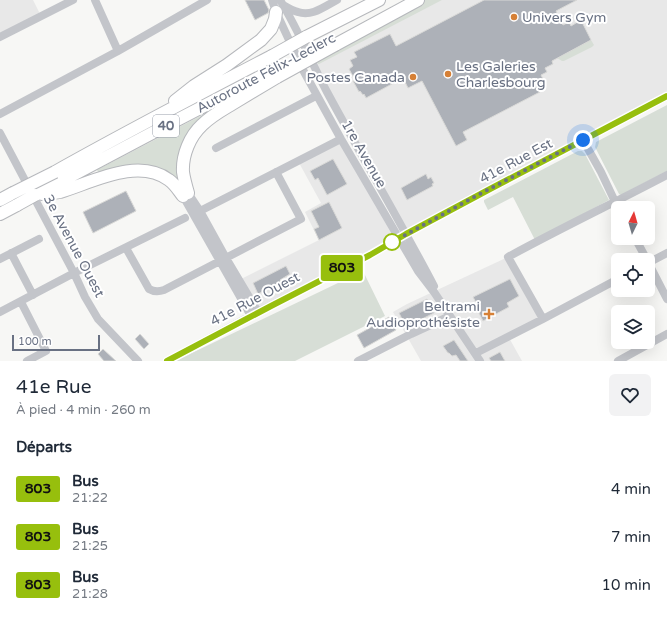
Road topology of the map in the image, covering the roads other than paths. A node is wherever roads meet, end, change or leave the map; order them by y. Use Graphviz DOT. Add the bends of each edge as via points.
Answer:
graph roads {
  1 [pos="73,0"];
  2 [pos="95,0"];
  3 [pos="208,0"];
  4 [pos="337,0"];
  5 [pos="379,0"];
  6 [pos="406,0"];
  7 [pos="418,0"];
  8 [pos="278,4"];
  9 [pos="0,37"];
  10 [pos="332,42"];
  11 [pos="118,52"];
  12 [pos="276,73"];
  13 [pos="316,96"];
  14 [pos="667,96"];
  15 [pos="0,114"];
  16 [pos="154,119"];
  17 [pos="0,133"];
  18 [pos="341,139"];
  19 [pos="583,140"];
  20 [pos="216,148"];
  21 [pos="276,172"];
  22 [pos="667,175"];
  23 [pos="57,182"];
  24 [pos="186,194"];
  25 [pos="15,199"];
  26 [pos="0,200"];
  27 [pos="615,201"];
  28 [pos="624,201"];
  29 [pos="611,208"];
  30 [pos="200,211"];
  31 [pos="0,214"];
  32 [pos="185,218"];
  33 [pos="406,234"];
  34 [pos="39,239"];
  35 [pos="398,239"];
  36 [pos="126,248"];
  37 [pos="667,253"];
  38 [pos="11,254"];
  39 [pos="0,259"];
  40 [pos="655,259"];
  41 [pos="223,260"];
  42 [pos="74,273"];
  43 [pos="655,276"];
  44 [pos="611,282"];
  45 [pos="33,295"];
  46 [pos="667,299"];
  47 [pos="21,302"];
  48 [pos="0,312"];
  49 [pos="254,314"];
  50 [pos="449,315"];
  51 [pos="543,319"];
  52 [pos="667,334"];
  53 [pos="476,353"];
  54 [pos="26,361"];
  55 [pos="138,361"];
  56 [pos="167,361"];
  57 [pos="358,361"];
  58 [pos="480,361"];
  59 [pos="618,361"];
  1 -- 9 [label="street"];
  2 -- 11 [label="street"];
  3 -- 11 [label="street"];
  4 -- 8 [label="street" via="304,14"];
  5 -- 16 [label="highway, Autoroute Félix-Leclerc / 40, bridge"];
  6 -- 10 [label="highway, Autoroute Félix-Leclerc / 40"];
  7 -- 10 [label="highway"];
  8 -- 13 [label="street, 1re Avenue" via="303,70"];
  8 -- 16 [label="highway" via="271,29 261,40 194,86"];
  8 -- 33 [label="street, 1re Avenue"];
  10 -- 12 [label="highway, Autoroute Félix-Leclerc / 40"];
  11 -- 15 [label="street"];
  12 -- 23 [label="highway, Autoroute Félix-Leclerc / 40"];
  12 -- 24 [label="highway" via="202,124 194,133 184,159"];
  13 -- 18 [label="street, 1re Avenue"];
  13 -- 20 [label="street"];
  14 -- 19 [label="street, 41e Rue Est"];
  16 -- 23 [label="highway, Autoroute Félix-Leclerc / 40" via="114,138"];
  17 -- 42 [label="street, 3e Avenue Ouest"];
  18 -- 21 [label="street"];
  18 -- 35 [label="street, 1re Avenue"];
  19 -- 27 [label="street"];
  19 -- 33 [label="street, 41e Rue Est"];
  21 -- 30 [label="street"];
  21 -- 41 [label="street" via="301,219"];
  22 -- 28 [label="street"];
  23 -- 24 [label="highway" via="143,171 162,175"];
  23 -- 25 [label="highway, Autoroute Félix-Leclerc / 40, bridge"];
  23 -- 25 [label="highway, Autoroute Félix-Leclerc / 40, bridge" via="35,195"];
  24 -- 30 [label="street"];
  24 -- 41 [label="street"];
  25 -- 26 [label="highway, Autoroute Félix-Leclerc / 40"];
  25 -- 31 [label="highway, Autoroute Félix-Leclerc / 40"];
  29 -- 51 [label="street" via="508,257"];
  30 -- 41 [label="street"];
  32 -- 36 [label="street"];
  33 -- 35 [label="street, 41e Rue Est"];
  33 -- 50 [label="street, 1re Avenue"];
  34 -- 38 [label="street"];
  35 -- 49 [label="street, 41e Rue Ouest"];
  35 -- 50 [label="street, 1re Avenue"];
  36 -- 41 [label="street" via="146,285 153,292 164,290"];
  36 -- 42 [label="street"];
  37 -- 40 [label="street"];
  38 -- 39 [label="street"];
  38 -- 45 [label="street"];
  41 -- 49 [label="street"];
  42 -- 45 [label="street"];
  42 -- 55 [label="street, 3e Avenue Ouest" via="98,319"];
  43 -- 46 [label="street"];
  44 -- 51 [label="street"];
  45 -- 47 [label="street"];
  47 -- 48 [label="street"];
  47 -- 54 [label="street" via="46,351"];
  49 -- 56 [label="street, 41e Rue Ouest"];
  50 -- 53 [label="street, 1re Avenue"];
  50 -- 57 [label="street"];
  51 -- 53 [label="street"];
  52 -- 59 [label="street"];
  53 -- 58 [label="street, 1re Avenue"];
}
